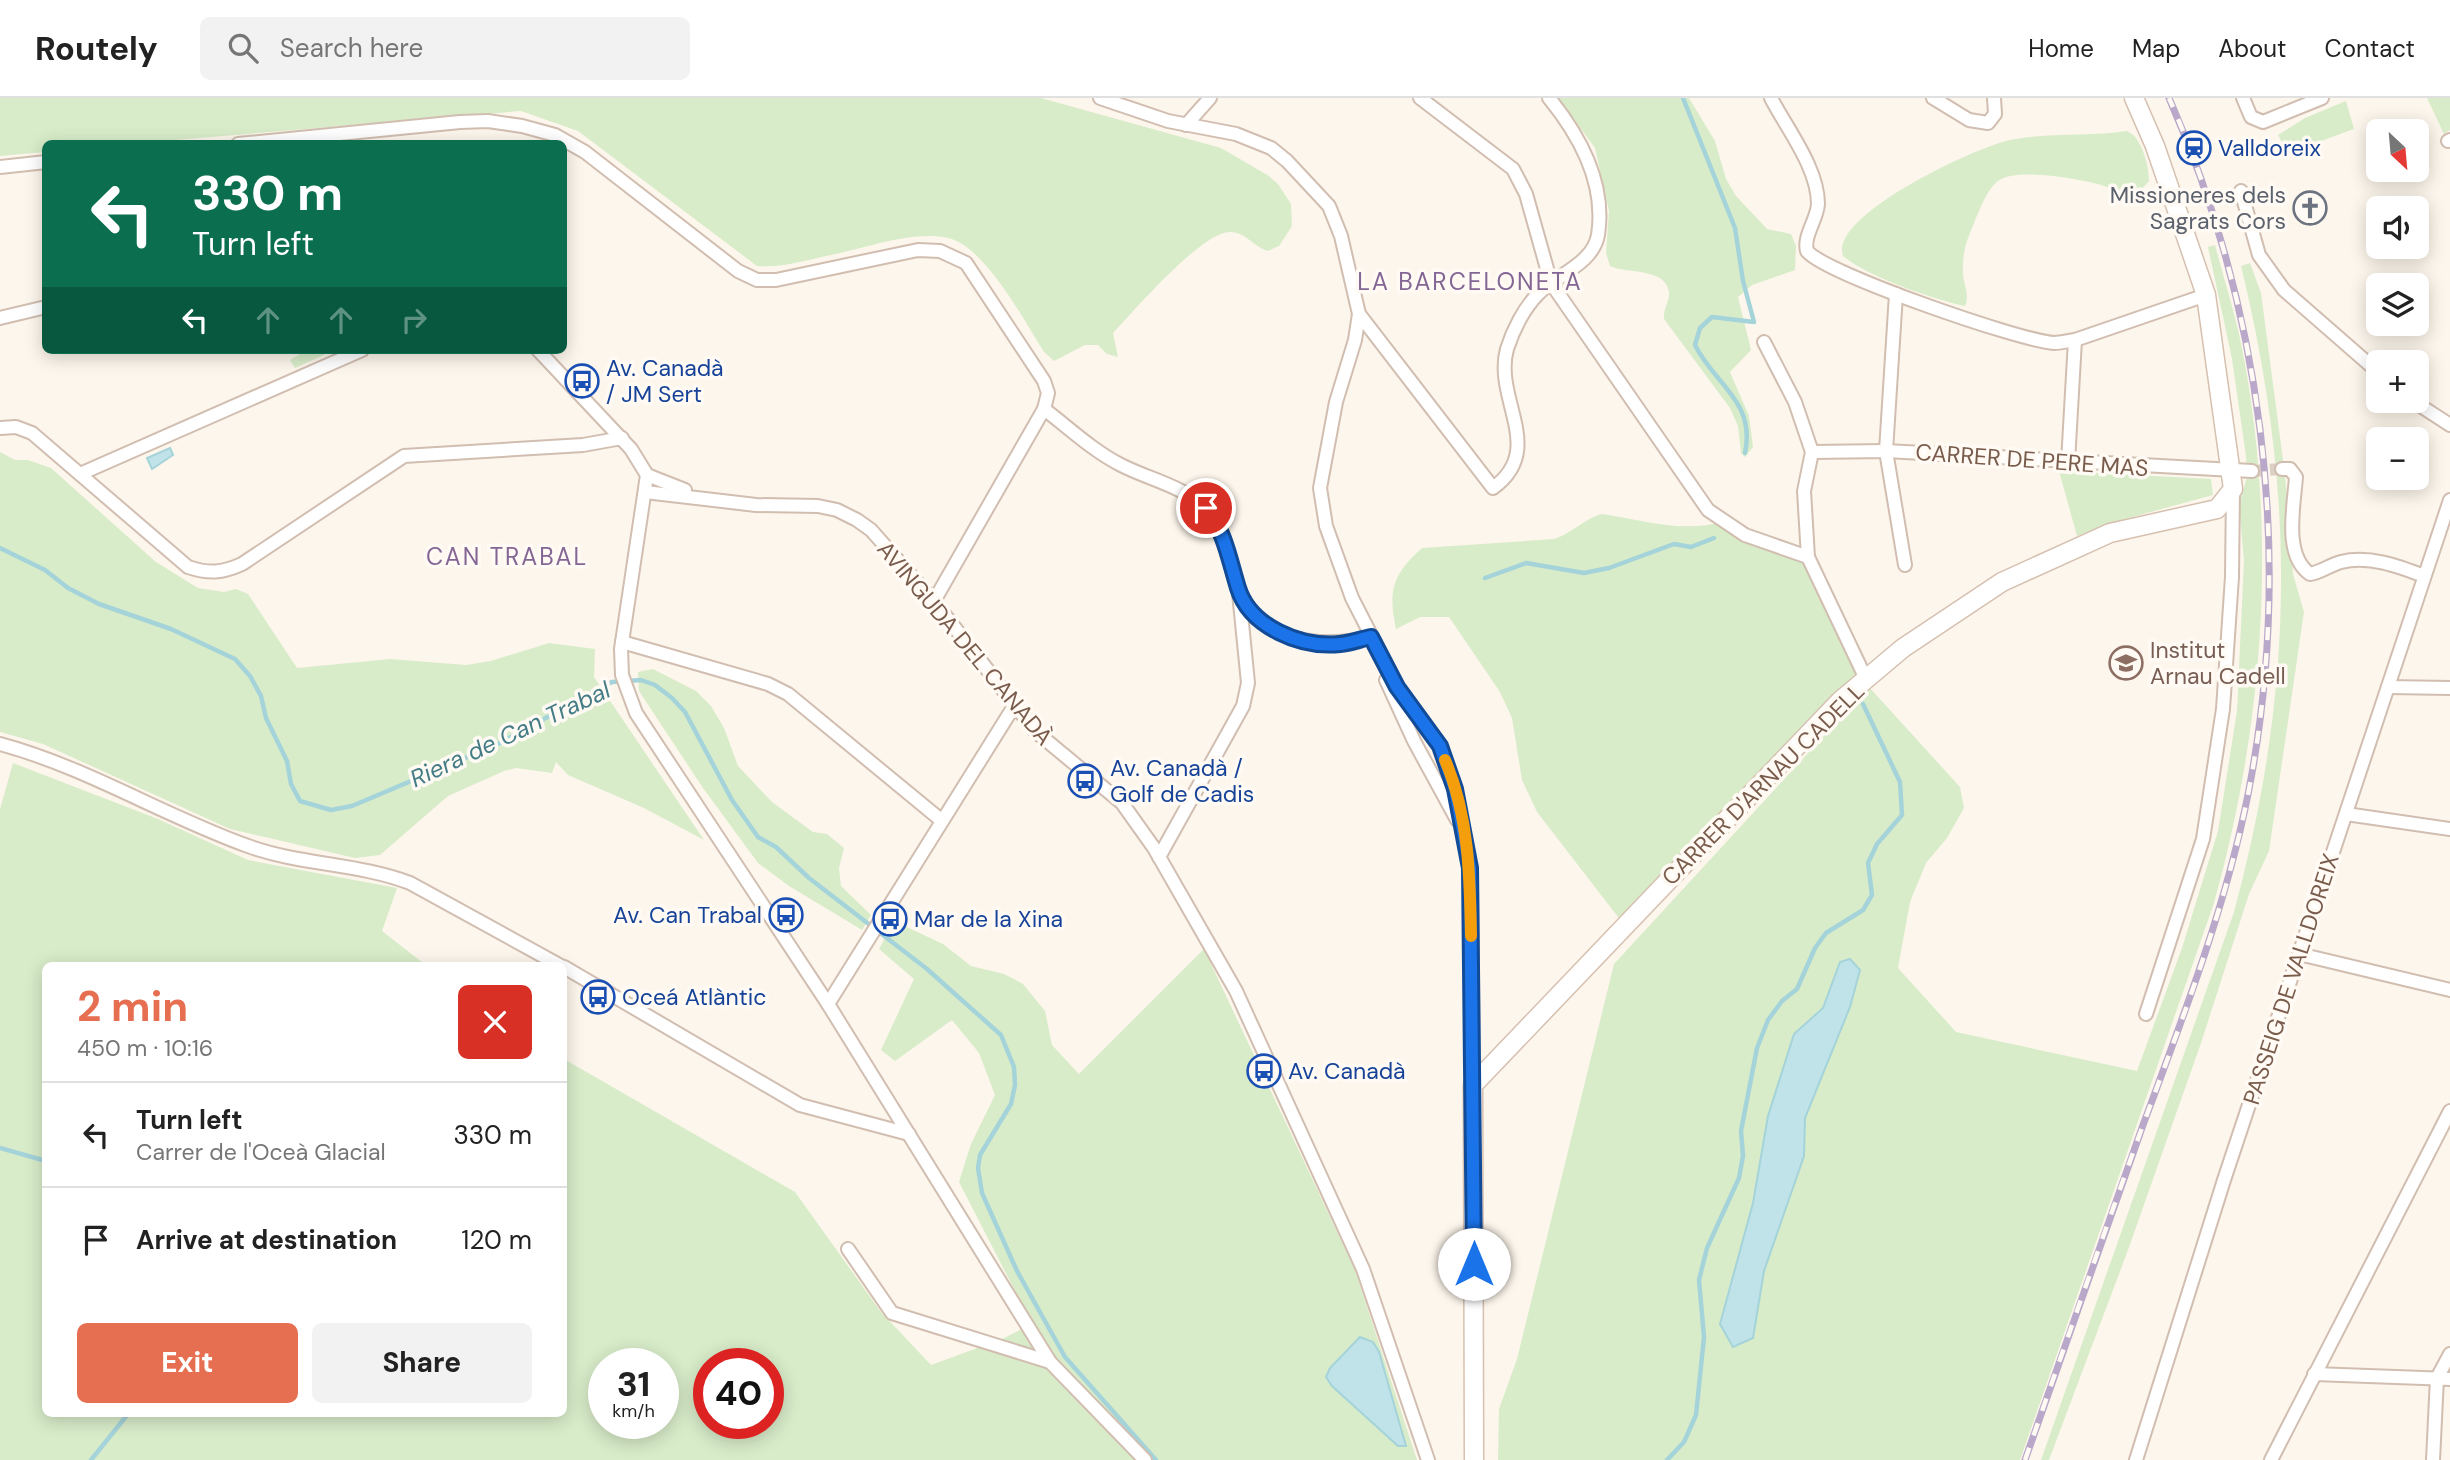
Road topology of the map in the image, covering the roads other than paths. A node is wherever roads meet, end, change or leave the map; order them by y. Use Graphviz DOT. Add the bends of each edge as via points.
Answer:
graph roads {
  1 [pos="1100,98"];
  2 [pos="1210,98"];
  3 [pos="1420,98"];
  4 [pos="1549,98"];
  5 [pos="1771,98"];
  6 [pos="1934,98"];
  7 [pos="1994,98"];
  8 [pos="2134,98"];
  9 [pos="2243,98"];
  10 [pos="2322,98"];
  11 [pos="1186,125"];
  12 [pos="342,139"];
  13 [pos="321,140"];
  14 [pos="564,140"];
  15 [pos="567,142"];
  16 [pos="42,162"];
  17 [pos="0,167"];
  18 [pos="2241,191"];
  19 [pos="1551,283"];
  20 [pos="1896,295"];
  21 [pos="2206,295"];
  22 [pos="42,308"];
  23 [pos="1359,314"];
  24 [pos="0,318"];
  25 [pos="2075,340"];
  26 [pos="1763,342"];
  27 [pos="353,354"];
  28 [pos="542,354"];
  29 [pos="2366,362"];
  30 [pos="1044,409"];
  31 [pos="2429,411"];
  32 [pos="2450,425"];
  33 [pos="0,428"];
  34 [pos="622,438"];
  35 [pos="1886,451"];
  36 [pos="1812,452"];
  37 [pos="2068,462"];
  38 [pos="2282,469"];
  39 [pos="2252,471"];
  40 [pos="80,474"];
  41 [pos="647,475"];
  42 [pos="2232,480"];
  43 [pos="645,492"];
  44 [pos="2450,500"];
  45 [pos="785,503"];
  46 [pos="1808,557"];
  47 [pos="1905,565"];
  48 [pos="2424,576"];
  49 [pos="1238,591"];
  50 [pos="934,601"];
  51 [pos="1371,637"];
  52 [pos="622,642"];
  53 [pos="1866,679"];
  54 [pos="2388,687"];
  55 [pos="2450,688"];
  56 [pos="1016,703"];
  57 [pos="0,744"];
  58 [pos="2346,814"];
  59 [pos="941,820"];
  60 [pos="2450,829"];
  61 [pos="1467,850"];
  62 [pos="1159,857"];
  63 [pos="2299,954"];
  64 [pos="553,962"];
  65 [pos="567,970"];
  66 [pos="2450,990"];
  67 [pos="828,1004"];
  68 [pos="2146,1014"];
  69 [pos="1473,1085"];
  70 [pos="2450,1111"];
  71 [pos="909,1134"];
  72 [pos="848,1249"];
  73 [pos="2450,1354"];
  74 [pos="1050,1362"];
  75 [pos="2314,1374"];
  76 [pos="2443,1379"];
  77 [pos="1145,1460"];
  78 [pos="1428,1460"];
  79 [pos="1474,1460"];
  80 [pos="2136,1460"];
  81 [pos="2271,1460"];
  82 [pos="2433,1460"];
  1 -- 11 [label="street"];
  2 -- 11 [label="street"];
  3 -- 19 [label="street" via="1513,169 1526,194"];
  4 -- 19 [label="street" via="1586,155 1598,224 1595,246 1588,255"];
  5 -- 20 [label="street" via="1816,188 1817,209 1807,251 1811,257"];
  6 -- 7 [label="street" via="1978,123 1988,123 1994,114"];
  8 -- 21 [label="street"];
  9 -- 10 [label="street" via="2251,117 2263,121"];
  11 -- 23 [label="street" via="1253,139 1271,148 1302,176 1329,206 1348,258"];
  12 -- 13 [label="street"];
  12 -- 14 [label="street" via="488,121"];
  15 -- 30 [label="street" via="738,271 757,280 918,250 953,256 974,272 1044,382 1048,393"];
  16 -- 17 [label="street"];
  18 -- 29 [label="street" via="2259,256 2284,290"];
  19 -- 23 [label="street" via="1537,294 1518,322 1507,352 1504,377 1518,451 1513,468 1493,488"];
  19 -- 46 [label="street" via="1708,510 1745,535"];
  20 -- 25 [label="street" via="2054,343"];
  20 -- 35 [label="street"];
  21 -- 25 [label="street"];
  21 -- 42 [label="street"];
  22 -- 24 [label="street"];
  23 -- 51 [label="street" via="1320,488 1326,526"];
  25 -- 37 [label="street"];
  26 -- 36 [label="street" via="1795,402"];
  27 -- 40 [label="street"];
  28 -- 34 [label="street"];
  30 -- 49 [label="street" via="1119,465 1189,495 1206,508 1219,525"];
  30 -- 50 [label="street"];
  31 -- 32 [label="street"];
  33 -- 40 [label="street" via="32,433"];
  34 -- 40 [label="street" via="583,445 404,456 242,564 206,574 188,567"];
  34 -- 41 [label="street"];
  35 -- 36 [label="street, CARRER DE PERE MAS"];
  35 -- 37 [label="street, CARRER DE PERE MAS"];
  35 -- 47 [label="street"];
  36 -- 46 [label="street" via="1804,491"];
  37 -- 42 [label="street, CARRER DE PERE MAS"];
  38 -- 48 [label="street" via="2291,469 2296,477 2294,550 2302,568 2310,573 2360,560 2388,563"];
  39 -- 42 [label="street, CARRER DE PERE MAS"];
  41 -- 43 [label="street"];
  41 -- 45 [label="street, AVINGUDA DEL CANADÀ" via="678,489"];
  42 -- 53 [label="street, CARRER D'ARNAU CADELL" via="2217,509 2110,533 2002,582 1903,648"];
  42 -- 68 [label="street" via="2232,577 2223,709 2203,839"];
  43 -- 45 [label="street, AVINGUDA DEL CANADÀ" via="756,505"];
  43 -- 52 [label="street"];
  44 -- 48 [label="street, PASSEIG DE VALLDOREIX"];
  45 -- 50 [label="street, AVINGUDA DEL CANADÀ" via="837,510 857,520"];
  46 -- 53 [label="street"];
  48 -- 54 [label="street, PASSEIG DE VALLDOREIX"];
  49 -- 51 [label="street" via="1252,612 1279,634 1338,644"];
  49 -- 62 [label="street" via="1248,683 1243,706"];
  50 -- 56 [label="street, AVINGUDA DEL CANADÀ"];
  51 -- 61 [label="street" via="1397,706 1455,814"];
  51 -- 61 [label="street" via="1397,687 1440,746 1455,789"];
  52 -- 59 [label="street" via="768,684 788,694"];
  52 -- 67 [label="street" via="621,667 627,691 646,729"];
  53 -- 69 [label="street, CARRER D'ARNAU CADELL"];
  54 -- 55 [label="street"];
  54 -- 58 [label="street, PASSEIG DE VALLDOREIX"];
  56 -- 59 [label="street"];
  56 -- 62 [label="street, AVINGUDA DEL CANADÀ" via="1051,747 1122,803"];
  57 -- 64 [label="street" via="252,847 410,883"];
  58 -- 60 [label="street"];
  58 -- 63 [label="street, PASSEIG DE VALLDOREIX"];
  59 -- 67 [label="street"];
  61 -- 69 [label="street" via="1472,901"];
  62 -- 78 [label="street, AVINGUDA DEL CANADÀ" via="1236,991 1363,1269"];
  63 -- 66 [label="street"];
  63 -- 80 [label="street, PASSEIG DE VALLDOREIX"];
  65 -- 71 [label="street" via="800,1105"];
  67 -- 71 [label="street"];
  69 -- 79 [label="street"];
  70 -- 75 [label="street"];
  71 -- 74 [label="street"];
  72 -- 74 [label="street" via="892,1313"];
  73 -- 76 [label="street"];
  74 -- 77 [label="street"];
  75 -- 76 [label="street"];
  75 -- 81 [label="street"];
  76 -- 82 [label="street"];
}
